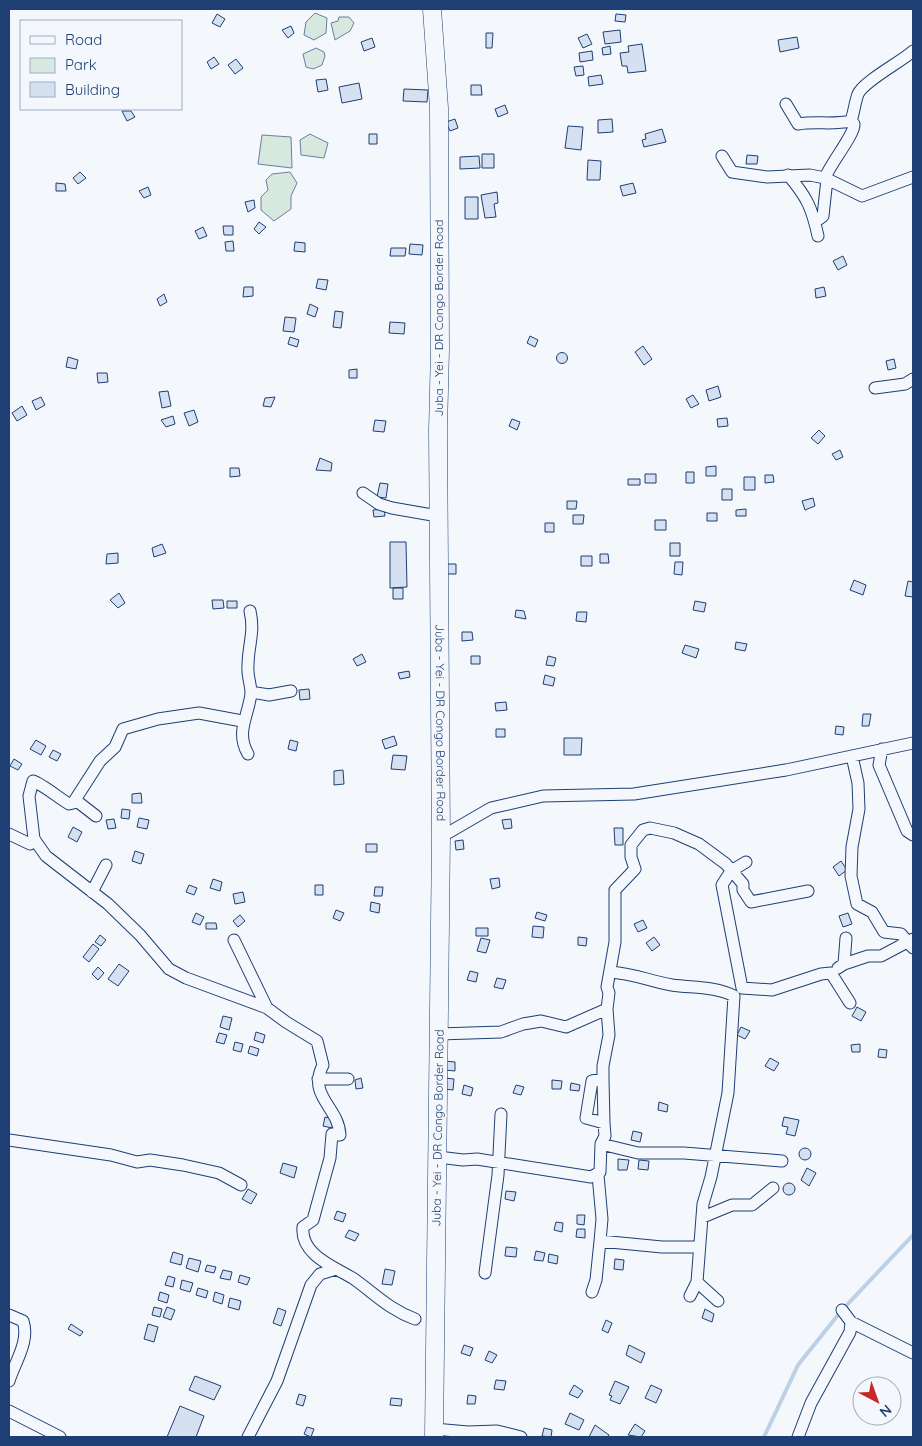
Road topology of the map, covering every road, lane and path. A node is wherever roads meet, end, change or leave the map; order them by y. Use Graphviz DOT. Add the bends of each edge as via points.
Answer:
graph roads {
  1 [pos="432,9"];
  2 [pos="913,51"];
  3 [pos="786,104"];
  4 [pos="851,121"];
  5 [pos="722,156"];
  6 [pos="788,175"];
  7 [pos="913,177"];
  8 [pos="826,178"];
  9 [pos="815,222"];
  10 [pos="818,236"];
  11 [pos="913,379"];
  12 [pos="875,388"];
  13 [pos="363,493"];
  14 [pos="438,516"];
  15 [pos="250,612"];
  16 [pos="292,690"];
  17 [pos="251,692"];
  18 [pos="242,721"];
  19 [pos="913,743"];
  20 [pos="882,749"];
  21 [pos="248,754"];
  22 [pos="852,756"];
  23 [pos="73,803"];
  24 [pos="96,816"];
  25 [pos="9,834"];
  26 [pos="913,835"];
  27 [pos="441,837"];
  28 [pos="35,840"];
  29 [pos="746,862"];
  30 [pos="106,864"];
  31 [pos="731,871"];
  32 [pos="808,891"];
  33 [pos="92,892"];
  34 [pos="846,938"];
  35 [pos="234,940"];
  36 [pos="912,943"];
  37 [pos="844,964"];
  38 [pos="610,972"];
  39 [pos="830,973"];
  40 [pos="850,1003"];
  41 [pos="267,1008"];
  42 [pos="607,1009"];
  43 [pos="439,1034"];
  44 [pos="318,1079"];
  45 [pos="348,1079"];
  46 [pos="603,1079"];
  47 [pos="501,1114"];
  48 [pos="604,1124"];
  49 [pos="9,1140"];
  50 [pos="601,1144"];
  51 [pos="715,1155"];
  52 [pos="438,1157"];
  53 [pos="782,1161"];
  54 [pos="499,1163"];
  55 [pos="598,1175"];
  56 [pos="241,1185"];
  57 [pos="773,1188"];
  58 [pos="703,1216"];
  59 [pos="600,1241"];
  60 [pos="699,1248"];
  61 [pos="322,1260"];
  62 [pos="336,1269"];
  63 [pos="485,1273"];
  64 [pos="316,1279"];
  65 [pos="697,1282"];
  66 [pos="592,1292"];
  67 [pos="690,1296"];
  68 [pos="718,1301"];
  69 [pos="842,1310"];
  70 [pos="9,1315"];
  71 [pos="415,1319"];
  72 [pos="851,1322"];
  73 [pos="913,1353"];
  74 [pos="9,1381"];
  75 [pos="9,1411"];
  76 [pos="434,1433"];
  77 [pos="485,1435"];
  78 [pos="60,1437"];
  79 [pos="248,1437"];
  80 [pos="522,1437"];
  81 [pos="798,1437"];
  1 -- 14 [label="main road, Juba - Yei - DR Congo Border Road" via="440,108"];
  2 -- 4 [label="street" via="888,71 880,72 858,94"];
  3 -- 4 [label="street" via="798,124"];
  4 -- 8 [label="street" via="854,124 852,134 831,164"];
  5 -- 6 [label="street" via="732,172 767,177"];
  6 -- 8 [label="street"];
  6 -- 9 [label="street" via="806,196"];
  7 -- 8 [label="street" via="862,196"];
  8 -- 9 [label="street" via="824,216"];
  9 -- 10 [label="street"];
  11 -- 12 [label="street" via="905,384"];
  13 -- 14 [label="street" via="392,508"];
  14 -- 27 [label="main road, Juba - Yei - DR Congo Border Road"];
  15 -- 17 [label="street" via="254,628 248,678"];
  16 -- 17 [label="street" via="269,695"];
  17 -- 18 [label="street"];
  18 -- 21 [label="street" via="244,748"];
  18 -- 23 [label="street" via="199,713 158,719 123,729 115,748 94,768"];
  19 -- 20 [label="street"];
  20 -- 22 [label="street"];
  20 -- 26 [label="street" via="880,765 907,831"];
  22 -- 27 [label="street" via="634,794 543,796 491,808"];
  22 -- 36 [label="street" via="859,809 850,868 855,898 861,907 872,912 884,932 901,934"];
  23 -- 24 [label="street" via="78,802"];
  23 -- 28 [label="street" via="68,804 33,781 29,796"];
  25 -- 28 [label="street" via="30,844"];
  27 -- 43 [label="main road, Juba - Yei - DR Congo Border Road"];
  28 -- 33 [label="street" via="46,856"];
  29 -- 31 [label="street"];
  30 -- 33 [label="street"];
  31 -- 32 [label="street" via="743,884 751,902"];
  31 -- 38 [label="street" via="712,853 686,838 650,828 643,830 631,845 635,869 614,890 617,923"];
  31 -- 39 [label="street" via="722,885 742,988 772,990"];
  33 -- 41 [label="street" via="140,935 169,969"];
  34 -- 37 [label="street"];
  35 -- 41 [label="street"];
  36 -- 37 [label="street" via="882,956 868,956"];
  37 -- 39 [label="street"];
  38 -- 42 [label="street"];
  38 -- 51 [label="street" via="671,985 717,990 734,996 728,1093"];
  39 -- 40 [label="street"];
  41 -- 44 [label="street" via="317,1041 324,1065"];
  42 -- 43 [label="street" via="566,1027 541,1021 502,1032"];
  42 -- 46 [label="street" via="609,1035 602,1066"];
  43 -- 52 [label="main road, Juba - Yei - DR Congo Border Road"];
  44 -- 45 [label="street"];
  44 -- 61 [label="street" via="320,1092 340,1128 340,1135 332,1134 330,1158 314,1220 303,1227 308,1246"];
  46 -- 48 [label="street"];
  46 -- 48 [label="street" via="592,1081 586,1118"];
  47 -- 54 [label="street"];
  48 -- 50 [label="street" via="605,1136"];
  49 -- 56 [label="street" via="137,1162 150,1160 183,1165 219,1173"];
  50 -- 51 [label="street" via="638,1153"];
  50 -- 55 [label="street"];
  51 -- 53 [label="street"];
  51 -- 58 [label="street"];
  52 -- 54 [label="street"];
  52 -- 76 [label="main road, Juba - Yei - DR Congo Border Road"];
  54 -- 55 [label="street" via="591,1177"];
  54 -- 63 [label="street"];
  55 -- 59 [label="street" via="602,1219"];
  57 -- 58 [label="street" via="752,1205 732,1205"];
  58 -- 60 [label="street"];
  59 -- 60 [label="street"];
  59 -- 66 [label="street"];
  60 -- 65 [label="street"];
  61 -- 62 [label="street"];
  61 -- 64 [label="street" via="317,1267"];
  62 -- 64 [label="street" via="320,1274"];
  62 -- 71 [label="street" via="356,1280 385,1305"];
  64 -- 79 [label="street" via="278,1362 277,1381"];
  65 -- 67 [label="street"];
  65 -- 68 [label="street"];
  69 -- 72 [label="street"];
  70 -- 74 [label="street" via="23,1322 26,1329"];
  72 -- 73 [label="street"];
  72 -- 81 [label="street" via="850,1332 811,1403"];
  75 -- 78 [label="street"];
  76 -- 77 [label="street"];
  77 -- 80 [label="street" via="497,1431"];
}
